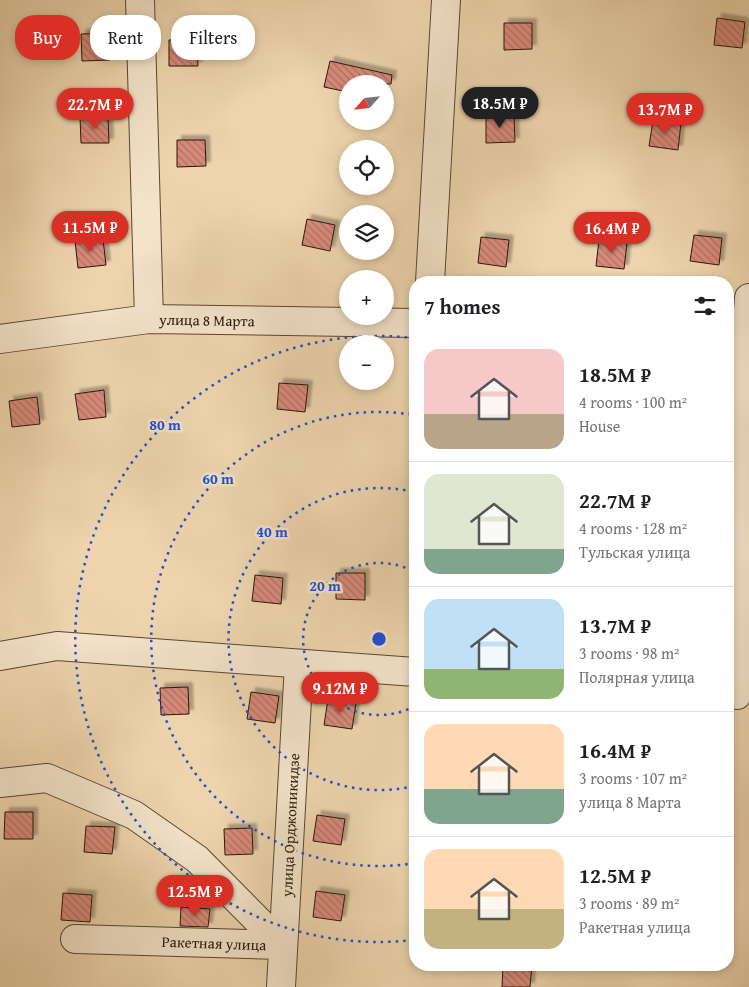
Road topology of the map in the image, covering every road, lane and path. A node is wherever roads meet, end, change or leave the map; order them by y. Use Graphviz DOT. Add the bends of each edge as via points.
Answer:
graph roads {
  1 [pos="140,0"];
  2 [pos="446,0"];
  3 [pos="430,276"];
  4 [pos="749,298"];
  5 [pos="149,319"];
  6 [pos="409,323"];
  7 [pos="0,339"];
  8 [pos="741,339"];
  9 [pos="0,656"];
  10 [pos="299,664"];
  11 [pos="409,672"];
  12 [pos="738,695"];
  13 [pos="0,783"];
  14 [pos="75,939"];
  15 [pos="282,945"];
  16 [pos="281,987"];
  1 -- 5 [label="street"];
  2 -- 3 [label="street"];
  4 -- 8 [label="street"];
  5 -- 6 [label="street, улица 8 Марта"];
  5 -- 7 [label="street, улица 8 Марта"];
  8 -- 12 [label="street"];
  9 -- 10 [label="street" via="57,646"];
  10 -- 11 [label="street"];
  10 -- 15 [label="street, улица Орджоникидзе"];
  13 -- 15 [label="street, Ракетная улица" via="47,778 134,816 196,859"];
  14 -- 15 [label="street, Ракетная улица"];
  15 -- 16 [label="street, улица Орджоникидзе"];
}
